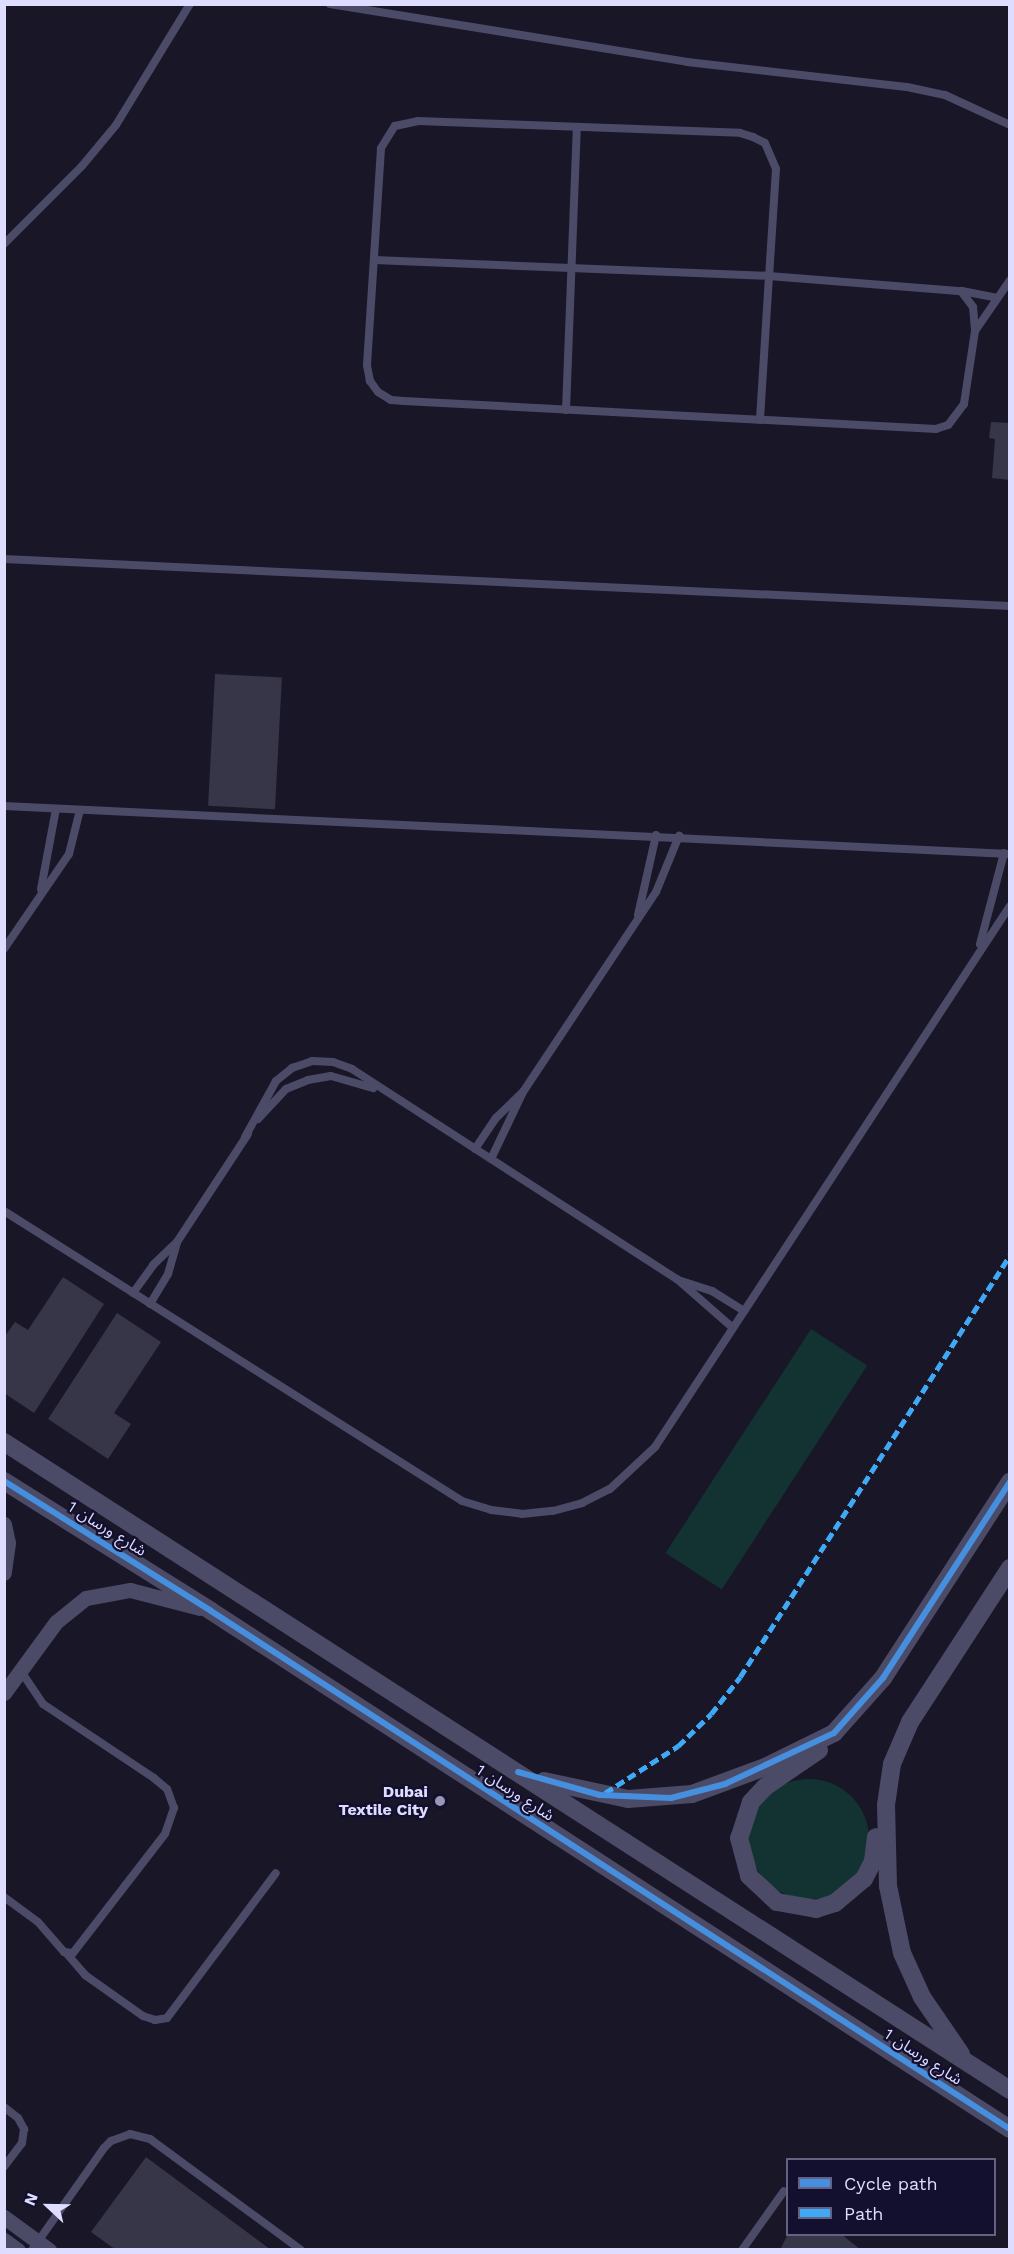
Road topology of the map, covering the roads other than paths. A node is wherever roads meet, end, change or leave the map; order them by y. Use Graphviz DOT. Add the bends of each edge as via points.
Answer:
graph roads {
  1 [pos="190,4"];
  2 [pos="330,4"];
  3 [pos="1010,125"];
  4 [pos="577,127"];
  5 [pos="4,244"];
  6 [pos="374,260"];
  7 [pos="572,268"];
  8 [pos="769,276"];
  9 [pos="1010,280"];
  10 [pos="961,291"];
  11 [pos="997,298"];
  12 [pos="975,331"];
  13 [pos="566,410"];
  14 [pos="760,420"];
  15 [pos="4,559"];
  16 [pos="1010,606"];
  17 [pos="4,806"];
  18 [pos="56,809"];
  19 [pos="80,810"];
  20 [pos="656,835"];
  21 [pos="679,836"];
  22 [pos="1006,854"];
  23 [pos="41,891"];
  24 [pos="1010,906"];
  25 [pos="638,916"];
  26 [pos="4,949"];
  27 [pos="978,951"];
  28 [pos="523,1092"];
  29 [pos="386,1093"];
  30 [pos="245,1137"];
  31 [pos="475,1149"];
  32 [pos="491,1159"];
  33 [pos="4,1211"];
  34 [pos="177,1242"];
  35 [pos="677,1279"];
  36 [pos="133,1293"];
  37 [pos="150,1304"];
  38 [pos="744,1311"];
  39 [pos="733,1329"];
  40 [pos="4,1442"];
  41 [pos="4,1481"];
  42 [pos="1010,1482"];
  43 [pos="4,1524"];
  44 [pos="1010,1568"];
  45 [pos="4,1573"];
  46 [pos="211,1611"];
  47 [pos="21,1670"];
  48 [pos="4,1693"];
  49 [pos="834,1733"];
  50 [pos="892,1764"];
  51 [pos="518,1772"];
  52 [pos="276,1873"];
  53 [pos="4,1897"];
  54 [pos="67,1954"];
  55 [pos="967,2063"];
  56 [pos="1010,2090"];
  57 [pos="4,2107"];
  58 [pos="1010,2129"];
  59 [pos="6,2163"];
  60 [pos="784,2192"];
  61 [pos="4,2217"];
  62 [pos="4,2240"];
  63 [pos="40,2247"];
  64 [pos="18,2250"];
  65 [pos="301,2250"];
  66 [pos="742,2250"];
  1 -- 5 [label="lane" via="116,125 82,166"];
  2 -- 3 [label="lane" via="664,58 907,87 945,95"];
  4 -- 6 [label="lane" via="418,121 395,126 381,148"];
  4 -- 7 [label="lane"];
  4 -- 8 [label="lane" via="740,134 765,143 776,169"];
  6 -- 7 [label="lane"];
  6 -- 13 [label="lane" via="367,365 378,392 391,400"];
  7 -- 8 [label="lane"];
  7 -- 13 [label="lane"];
  8 -- 10 [label="lane"];
  8 -- 14 [label="lane"];
  9 -- 11 [label="lane"];
  10 -- 11 [label="lane"];
  10 -- 12 [label="lane" via="973,307"];
  11 -- 12 [label="lane"];
  12 -- 14 [label="lane" via="964,404 948,425 936,429"];
  13 -- 14 [label="lane"];
  15 -- 16 [label="lane"];
  17 -- 18 [label="lane"];
  18 -- 19 [label="lane"];
  18 -- 23 [label="lane"];
  19 -- 20 [label="lane"];
  19 -- 23 [label="lane" via="69,854"];
  20 -- 21 [label="lane"];
  20 -- 25 [label="lane"];
  21 -- 22 [label="lane"];
  21 -- 25 [label="lane" via="664,879"];
  22 -- 27 [label="lane"];
  23 -- 26 [label="lane"];
  24 -- 27 [label="lane"];
  25 -- 28 [label="lane"];
  27 -- 38 [label="lane"];
  28 -- 31 [label="lane" via="496,1118"];
  28 -- 32 [label="lane"];
  29 -- 30 [label="lane" via="331,1076 308,1080 286,1089"];
  29 -- 30 [label="lane" via="352,1069 333,1062 312,1061 292,1068 276,1081"];
  29 -- 31 [label="lane"];
  30 -- 34 [label="lane"];
  31 -- 32 [label="lane"];
  32 -- 35 [label="lane"];
  33 -- 36 [label="lane"];
  34 -- 36 [label="lane" via="153,1265"];
  34 -- 37 [label="lane" via="168,1274"];
  35 -- 38 [label="lane" via="712,1291"];
  35 -- 39 [label="lane"];
  36 -- 37 [label="lane"];
  37 -- 39 [label="lane" via="435,1486 491,1510 522,1514 582,1503 610,1489 634,1470 655,1447"];
  38 -- 39 [label="lane"];
  40 -- 51 [label="street, شارع ورسان 1"];
  41 -- 46 [label="street, شارع ورسان 1"];
  42 -- 49 [label="street" via="884,1678"];
  43 -- 45 [label="street" via="8,1543"];
  44 -- 50 [label="street" via="922,1702"];
  46 -- 47 [label="street" via="143,1592 102,1593 65,1612"];
  46 -- 58 [label="street, شارع ورسان 1"];
  47 -- 48 [label="street"];
  47 -- 54 [label="lane" via="43,1704 154,1778 166,1789 174,1808 165,1834 82,1945"];
  49 -- 50 [label="street" via="804,1762 765,1787 743,1819 741,1858 749,1876 777,1902 806,1908 835,1904 864,1879 873,1861 883,1784"];
  49 -- 51 [label="street" via="725,1784 671,1798 600,1795 558,1787"];
  50 -- 55 [label="street" via="884,1845 893,1920 902,1953 922,1997"];
  51 -- 55 [label="street, شارع ورسان 1"];
  52 -- 54 [label="lane" via="167,2018 143,2016 85,1975"];
  53 -- 54 [label="lane" via="38,1922"];
  55 -- 56 [label="street, شارع ورسان 1"];
  57 -- 59 [label="lane" via="18,2118 24,2130 22,2143"];
  60 -- 66 [label="lane"];
  61 -- 63 [label="street"];
  62 -- 64 [label="street"];
  63 -- 65 [label="lane" via="104,2148 130,2134 150,2139"];
}
